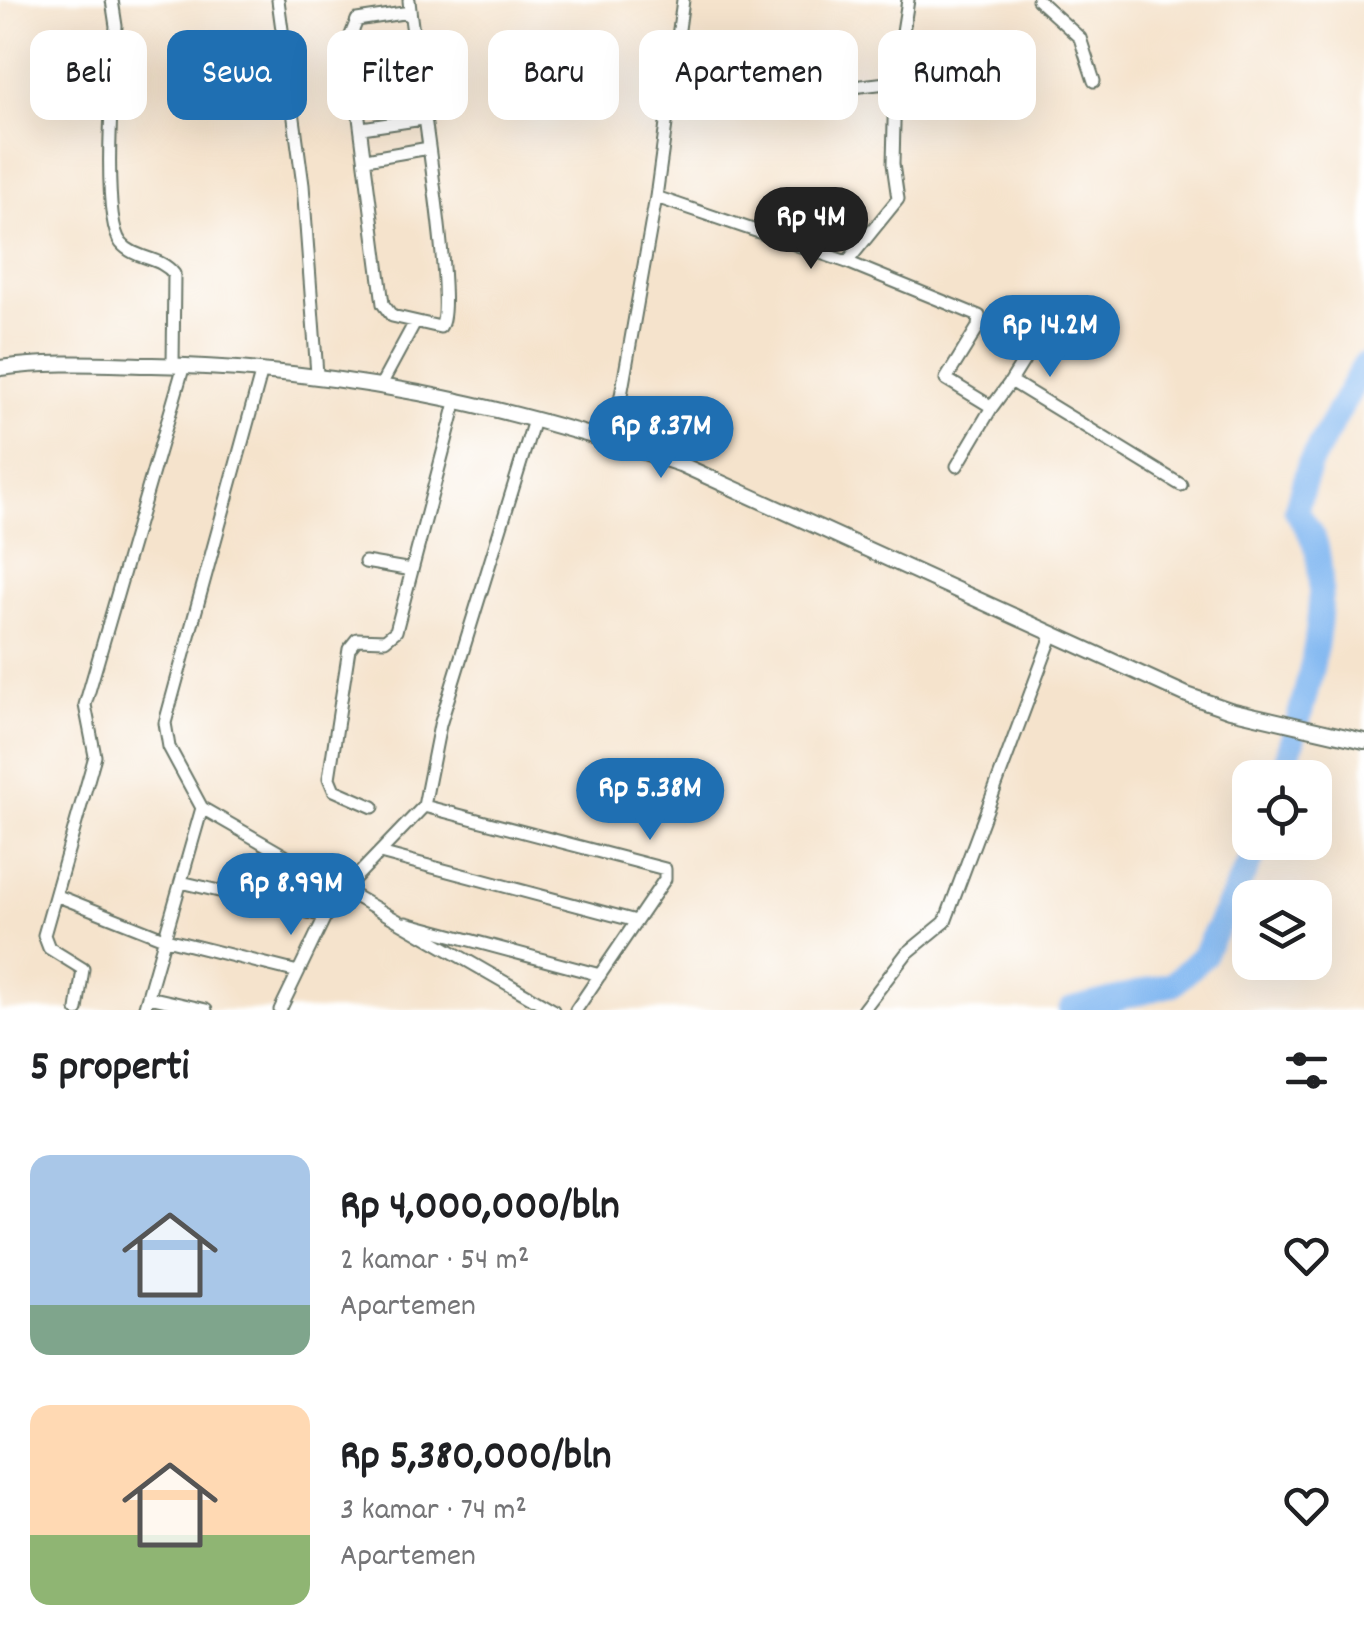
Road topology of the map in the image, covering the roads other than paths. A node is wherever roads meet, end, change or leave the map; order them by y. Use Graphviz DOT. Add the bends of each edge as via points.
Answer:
graph roads {
  1 [pos="112,0"];
  2 [pos="278,0"];
  3 [pos="683,0"];
  4 [pos="908,0"];
  5 [pos="1038,0"];
  6 [pos="409,6"];
  7 [pos="679,30"];
  8 [pos="903,30"];
  9 [pos="1094,81"];
  10 [pos="417,120"];
  11 [pos="424,120"];
  12 [pos="666,120"];
  13 [pos="894,120"];
  14 [pos="362,128"];
  15 [pos="429,148"];
  16 [pos="366,159"];
  17 [pos="656,197"];
  18 [pos="847,262"];
  19 [pos="415,322"];
  20 [pos="1024,360"];
  21 [pos="179,365"];
  22 [pos="0,368"];
  23 [pos="262,370"];
  24 [pos="317,374"];
  25 [pos="1011,381"];
  26 [pos="382,383"];
  27 [pos="456,399"];
  28 [pos="992,406"];
  29 [pos="534,420"];
  30 [pos="613,441"];
  31 [pos="958,466"];
  32 [pos="1181,484"];
  33 [pos="365,562"];
  34 [pos="412,570"];
  35 [pos="1053,633"];
  36 [pos="1364,742"];
  37 [pos="424,806"];
  38 [pos="373,807"];
  39 [pos="202,808"];
  40 [pos="380,853"];
  41 [pos="182,882"];
  42 [pos="342,889"];
  43 [pos="58,896"];
  44 [pos="324,916"];
  45 [pos="389,918"];
  46 [pos="636,921"];
  47 [pos="166,939"];
  48 [pos="298,972"];
  49 [pos="600,975"];
  50 [pos="148,996"];
  51 [pos="77,1010"];
  52 [pos="144,1010"];
  53 [pos="206,1010"];
  54 [pos="280,1010"];
  55 [pos="553,1010"];
  56 [pos="576,1010"];
  57 [pos="863,1010"];
  1 -- 21 [label="street" via="115,230 125,248 174,274"];
  2 -- 24 [label="street" via="303,184"];
  3 -- 7 [label="street"];
  4 -- 8 [label="street"];
  5 -- 9 [label="street" via="1080,38"];
  6 -- 14 [label="street" via="361,18 350,31"];
  10 -- 14 [label="street"];
  11 -- 15 [label="street"];
  12 -- 17 [label="street"];
  13 -- 18 [label="street" via="898,199"];
  14 -- 16 [label="street"];
  15 -- 16 [label="street"];
  15 -- 19 [label="street" via="446,319 440,326"];
  16 -- 19 [label="street" via="383,304 392,316"];
  17 -- 18 [label="street"];
  17 -- 30 [label="street"];
  18 -- 28 [label="street" via="978,316 978,328 945,377"];
  19 -- 26 [label="street"];
  20 -- 25 [label="street"];
  21 -- 22 [label="street"];
  21 -- 23 [label="street"];
  21 -- 43 [label="street" via="85,705 96,756"];
  23 -- 24 [label="street"];
  23 -- 39 [label="street" via="165,724 169,748"];
  24 -- 26 [label="street"];
  25 -- 28 [label="street"];
  25 -- 32 [label="street"];
  26 -- 27 [label="street"];
  27 -- 29 [label="street"];
  27 -- 34 [label="street"];
  28 -- 31 [label="street"];
  29 -- 30 [label="street"];
  29 -- 37 [label="street" via="440,725"];
  30 -- 35 [label="street" via="680,464"];
  33 -- 34 [label="street"];
  34 -- 38 [label="street" via="394,634 357,639 349,649 329,778 334,790"];
  35 -- 36 [label="street" via="1197,699"];
  35 -- 57 [label="street" via="944,922 906,954"];
  37 -- 40 [label="street"];
  37 -- 46 [label="street" via="663,868 664,879"];
  39 -- 41 [label="street"];
  39 -- 42 [label="street"];
  40 -- 42 [label="street"];
  40 -- 46 [label="street"];
  41 -- 44 [label="street"];
  41 -- 47 [label="street"];
  42 -- 44 [label="street"];
  42 -- 45 [label="street"];
  43 -- 47 [label="street"];
  43 -- 51 [label="street" via="44,940 83,969"];
  44 -- 48 [label="street"];
  45 -- 49 [label="street"];
  45 -- 55 [label="street"];
  46 -- 49 [label="street"];
  47 -- 48 [label="street"];
  47 -- 50 [label="street"];
  48 -- 54 [label="street"];
  49 -- 56 [label="street"];
  50 -- 52 [label="street"];
  50 -- 53 [label="street"];
}
